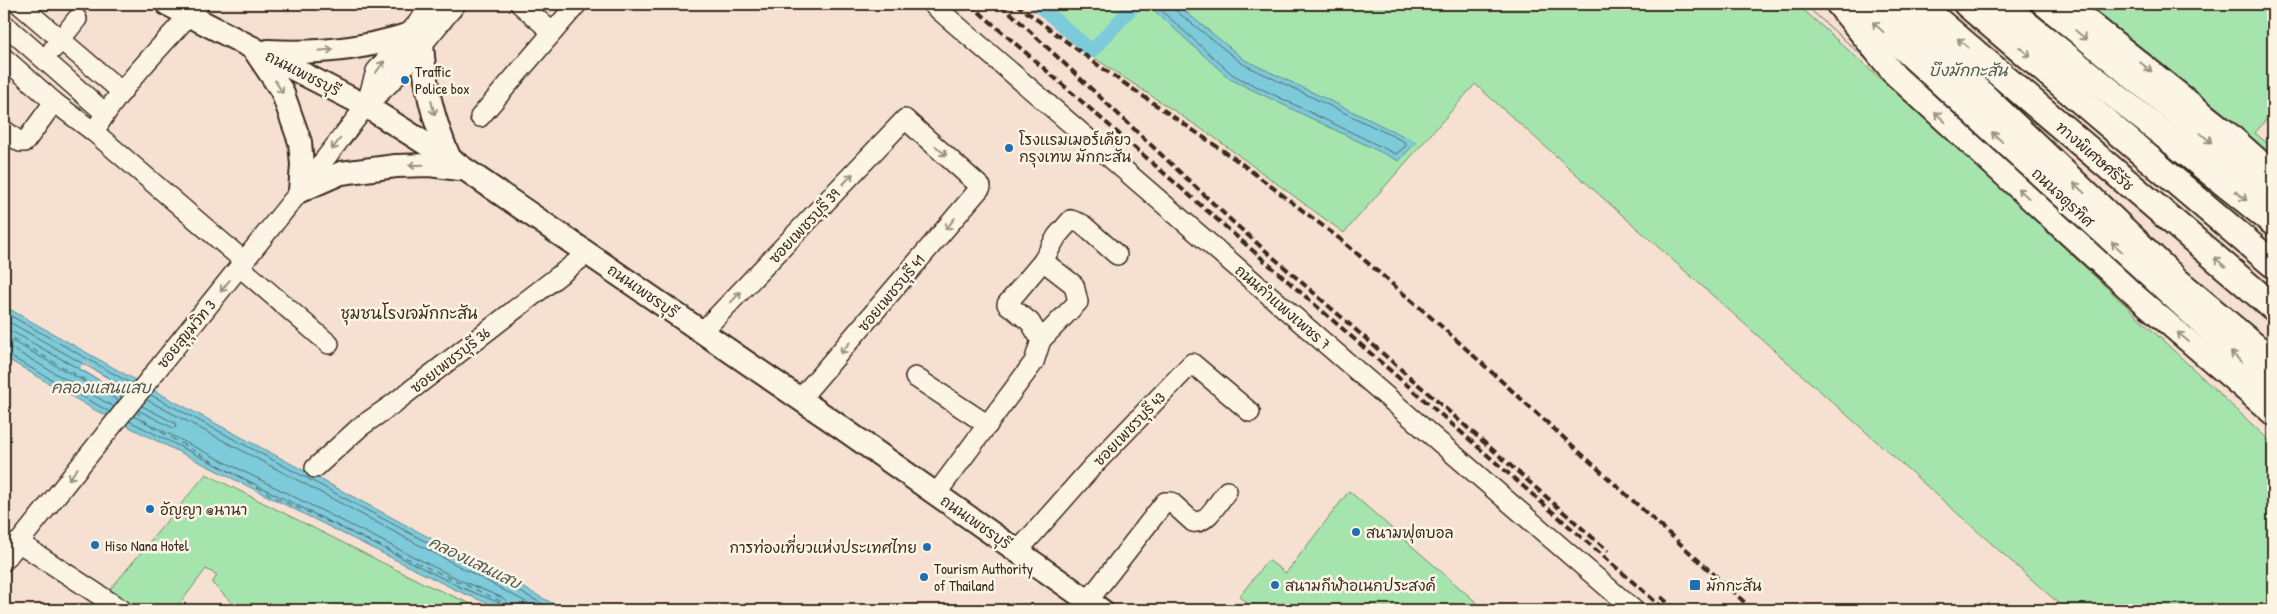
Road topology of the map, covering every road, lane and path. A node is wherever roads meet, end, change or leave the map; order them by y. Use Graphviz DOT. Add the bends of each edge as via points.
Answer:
graph roads {
  1 [pos="19,4"];
  2 [pos="167,4"];
  3 [pos="434,4"];
  4 [pos="456,4"];
  5 [pos="520,4"];
  6 [pos="576,4"];
  7 [pos="932,4"];
  8 [pos="1837,4"];
  9 [pos="1853,4"];
  10 [pos="1887,4"];
  11 [pos="1918,4"];
  12 [pos="1967,4"];
  13 [pos="2000,4"];
  14 [pos="2043,4"];
  15 [pos="2076,6"];
  16 [pos="194,9"];
  17 [pos="77,19"];
  18 [pos="4,24"];
  19 [pos="552,32"];
  20 [pos="414,39"];
  21 [pos="61,40"];
  22 [pos="256,49"];
  23 [pos="4,58"];
  24 [pos="45,59"];
  25 [pos="122,92"];
  26 [pos="54,102"];
  27 [pos="366,106"];
  28 [pos="105,112"];
  29 [pos="480,117"];
  30 [pos="4,130"];
  31 [pos="94,132"];
  32 [pos="457,164"];
  33 [pos="2273,173"];
  34 [pos="982,187"];
  35 [pos="300,191"];
  36 [pos="2273,194"];
  37 [pos="2273,222"];
  38 [pos="588,253"];
  39 [pos="1117,255"];
  40 [pos="1043,262"];
  41 [pos="242,264"];
  42 [pos="2273,264"];
  43 [pos="2268,304"];
  44 [pos="702,332"];
  45 [pos="1041,340"];
  46 [pos="329,344"];
  47 [pos="2273,362"];
  48 [pos="915,377"];
  49 [pos="2273,389"];
  50 [pos="800,400"];
  51 [pos="1250,412"];
  52 [pos="2273,414"];
  53 [pos="988,425"];
  54 [pos="315,468"];
  55 [pos="1227,491"];
  56 [pos="936,494"];
  57 [pos="18,542"];
  58 [pos="1018,551"];
  59 [pos="4,560"];
  60 [pos="1095,606"];
  61 [pos="122,610"];
  62 [pos="1634,610"];
  1 -- 21 [label="street"];
  2 -- 16 [label="main road, ถนนเพชรบุรี"];
  3 -- 20 [label="street"];
  4 -- 20 [label="street"];
  5 -- 19 [label="street"];
  6 -- 19 [label="street"];
  7 -- 62 [label="street, ถนนกำแพงเพชร 7"];
  52 -- 8 [label="main road, one-way" via="2136,296 1895,76"];
  49 -- 9 [label="main road, ถนนจตุรทิศ, one-way"];
  47 -- 10 [label="highway, one-way" via="2178,282"];
  43 -- 11 [label="highway, ทางพิเศษศรีรัช, one-way"];
  12 -- 42 [label="highway, one-way"];
  13 -- 37 [label="highway, one-way"];
  14 -- 36 [label="main road, one-way"];
  15 -- 33 [label="main road, one-way"];
  16 -- 22 [label="main road, ถนนเพชรบุรี"];
  16 -- 25 [label="street"];
  17 -- 21 [label="street"];
  18 -- 24 [label="street"];
  19 -- 29 [label="street"];
  22 -- 20 [label="main road, one-way" via="292,53"];
  20 -- 27 [label="street" via="376,71"];
  20 -- 32 [label="main road, one-way" via="440,136"];
  21 -- 24 [label="street"];
  21 -- 25 [label="street"];
  22 -- 27 [label="main road, ถนนเพชรบุรี"];
  22 -- 35 [label="main road, one-way" via="282,91 300,142"];
  23 -- 26 [label="street"];
  24 -- 28 [label="street"];
  25 -- 28 [label="street"];
  26 -- 30 [label="street" via="25,142"];
  26 -- 31 [label="street"];
  27 -- 32 [label="main road, ถนนเพชรบุรี"];
  27 -- 35 [label="street, ซอยสุขุมวิท 3, one-way"];
  28 -- 31 [label="street"];
  31 -- 41 [label="street"];
  32 -- 35 [label="main road, one-way" via="341,173"];
  32 -- 38 [label="main road, ถนนเพชรบุรี"];
  44 -- 34 [label="street, ซอยเพชรบุรี 39, one-way" via="905,119"];
  34 -- 50 [label="street, ซอยเพชรบุรี 41, one-way"];
  35 -- 41 [label="street, ซอยสุขุมวิท 3"];
  38 -- 44 [label="main road, ถนนเพชรบุรี"];
  38 -- 54 [label="street, ซอยเพชรบุรี 36" via="360,427"];
  39 -- 40 [label="street" via="1082,224 1071,220 1057,236"];
  40 -- 45 [label="street" via="1007,304 1030,322"];
  40 -- 45 [label="street" via="1074,285 1078,302"];
  41 -- 46 [label="street"];
  41 -- 57 [label="street, ซอยสุขุมวิท 3, one-way"];
  44 -- 50 [label="main road, ถนนเพชรบุรี"];
  45 -- 53 [label="street" via="1034,362"];
  48 -- 53 [label="street"];
  50 -- 56 [label="main road, ถนนเพชรบุรี"];
  51 -- 58 [label="street, ซอยเพชรบุรี 43" via="1192,363 1092,467"];
  53 -- 56 [label="street"];
  55 -- 60 [label="street" via="1204,520 1197,523 1171,502 1165,502"];
  56 -- 58 [label="main road, ถนนเพชรบุรี"];
  57 -- 59 [label="street, ซอยสุขุมวิท 3"];
  57 -- 61 [label="street"];
  58 -- 60 [label="main road, ถนนเพชรบุรี"];
}
